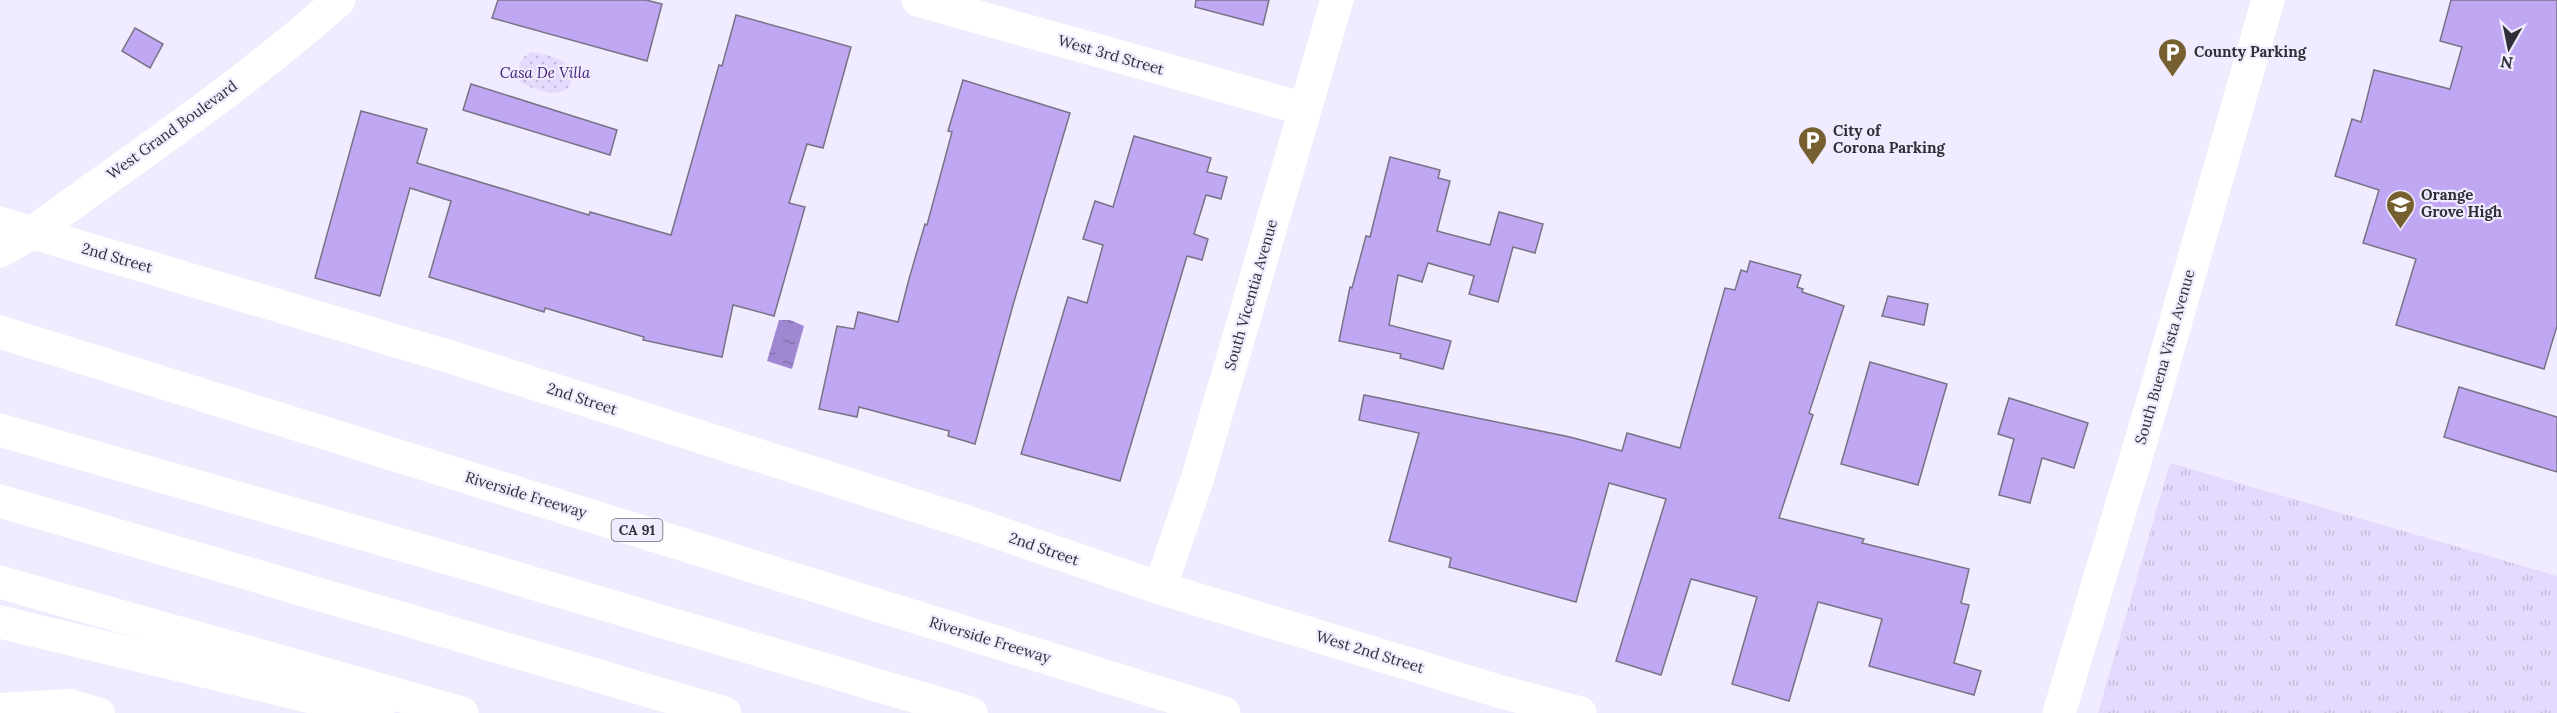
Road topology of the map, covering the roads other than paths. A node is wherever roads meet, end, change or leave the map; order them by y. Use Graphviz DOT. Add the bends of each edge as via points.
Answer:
graph roads {
  1 [pos="339,0"];
  2 [pos="918,0"];
  3 [pos="1336,0"];
  4 [pos="2268,0"];
  5 [pos="1305,109"];
  6 [pos="0,223"];
  7 [pos="32,233"];
  8 [pos="0,251"];
  9 [pos="0,332"];
  10 [pos="0,430"];
  11 [pos="0,501"];
  12 [pos="0,582"];
  13 [pos="1160,588"];
  14 [pos="0,622"];
  15 [pos="6,710"];
  16 [pos="100,713"];
  17 [pos="378,713"];
  18 [pos="462,713"];
  19 [pos="725,713"];
  20 [pos="971,713"];
  21 [pos="1224,713"];
  22 [pos="1580,713"];
  23 [pos="2058,713"];
  1 -- 7 [label="main road, West Grand Boulevard" via="224,93"];
  2 -- 5 [label="main road, West 3rd Street"];
  3 -- 5 [label="main road, South Vicentia Avenue"];
  4 -- 23 [label="main road, South Buena Vista Avenue"];
  5 -- 13 [label="main road, South Vicentia Avenue" via="1191,498"];
  6 -- 7 [label="main road, 2nd Street"];
  7 -- 8 [label="main road, West Grand Boulevard"];
  7 -- 13 [label="main road, 2nd Street" via="457,359"];
  9 -- 21 [label="main road, Riverside Freeway / CA 91"];
  10 -- 20 [label="main road"];
  11 -- 19 [label="main road"];
  12 -- 18 [label="main road"];
  13 -- 22 [label="main road, West 2nd Street"];
  14 -- 17 [label="main road"];
  15 -- 16 [label="street" via="70,705"];
}
